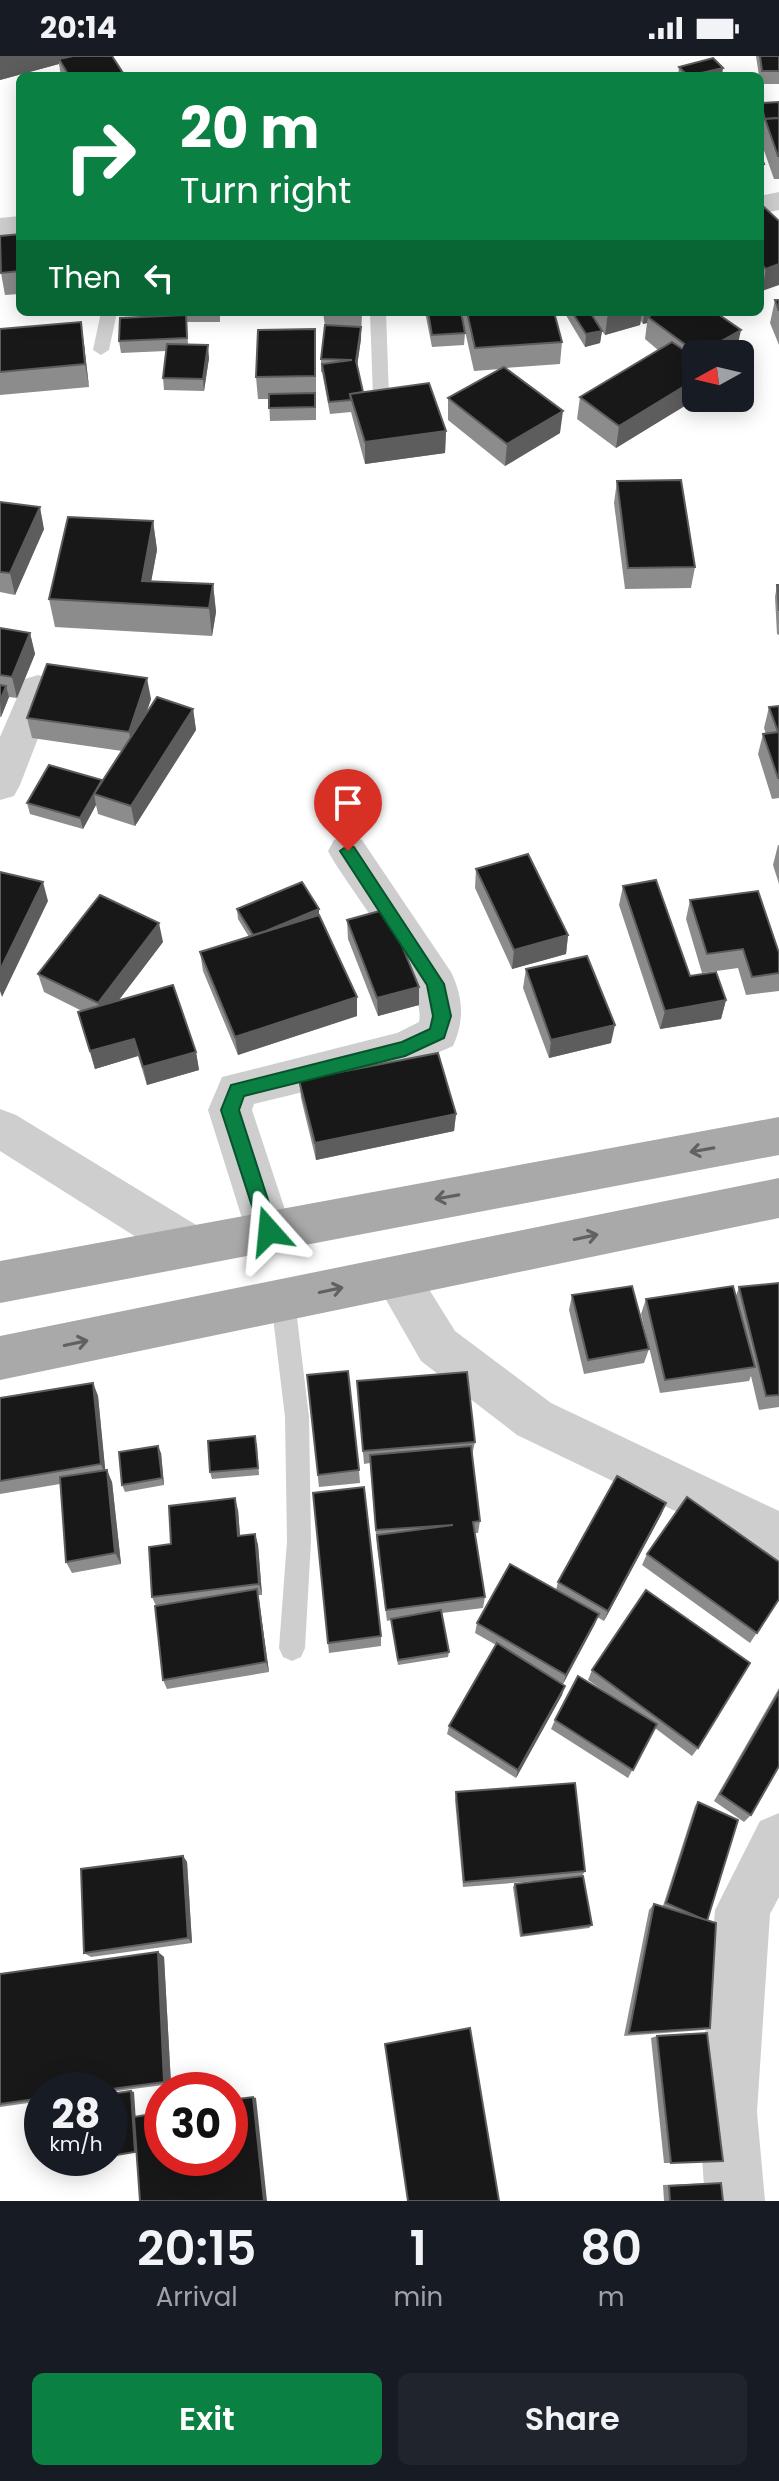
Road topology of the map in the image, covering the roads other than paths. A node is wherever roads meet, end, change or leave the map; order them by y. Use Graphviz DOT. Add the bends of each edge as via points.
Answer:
graph roads {
  1 [pos="108,316"];
  2 [pos="378,316"];
  3 [pos="101,350"];
  4 [pos="381,397"];
  5 [pos="38,689"];
  6 [pos="0,785"];
  7 [pos="348,851"];
  8 [pos="0,1128"];
  9 [pos="779,1136"];
  10 [pos="779,1198"];
  11 [pos="269,1231"];
  12 [pos="190,1246"];
  13 [pos="396,1277"];
  14 [pos="0,1282"];
  15 [pos="283,1301"];
  16 [pos="0,1358"];
  17 [pos="779,1537"];
  18 [pos="292,1648"];
  19 [pos="779,1840"];
  20 [pos="735,2201"];
  1 -- 3 [label="lane"];
  2 -- 4 [label="lane"];
  5 -- 6 [label="street"];
  7 -- 11 [label="street" via="436,984 442,1016 438,1033 405,1049 237,1090 230,1110"];
  8 -- 12 [label="street"];
  9 -- 11 [label="main road, one-way"];
  13 -- 10 [label="main road, one-way"];
  11 -- 12 [label="main road"];
  12 -- 14 [label="main road"];
  15 -- 13 [label="main road, one-way"];
  13 -- 17 [label="street" via="438,1346 534,1419"];
  16 -- 15 [label="main road, one-way"];
  15 -- 18 [label="lane" via="297,1417 299,1541"];
  19 -- 20 [label="street" via="743,1910 728,2112"];
}
